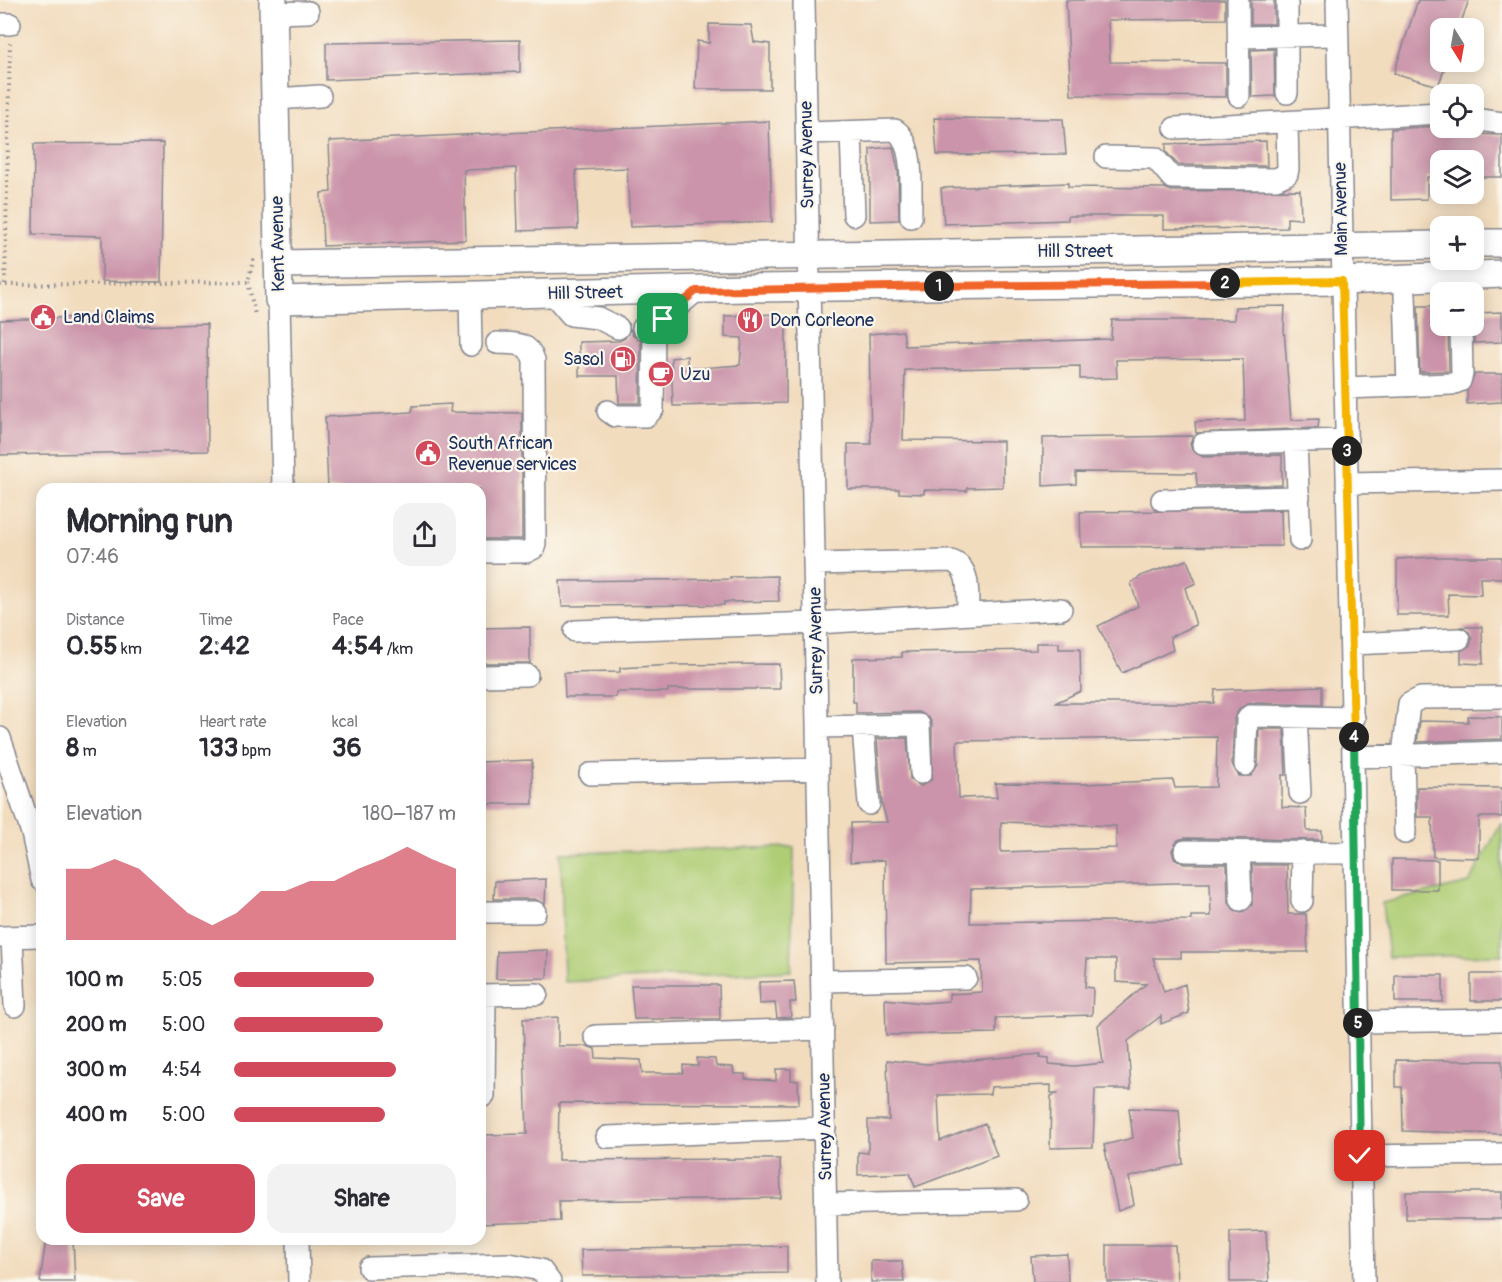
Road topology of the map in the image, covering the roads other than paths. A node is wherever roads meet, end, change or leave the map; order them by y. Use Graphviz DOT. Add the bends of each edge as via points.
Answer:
graph roads {
  1 [pos="804,0"];
  2 [pos="1238,0"];
  3 [pos="1287,0"];
  4 [pos="1337,0"];
  5 [pos="273,7"];
  6 [pos="308,12"];
  7 [pos="1337,35"];
  8 [pos="1287,36"];
  9 [pos="1239,37"];
  10 [pos="1287,93"];
  11 [pos="320,96"];
  12 [pos="1239,96"];
  13 [pos="276,99"];
  14 [pos="1430,113"];
  15 [pos="1339,120"];
  16 [pos="1484,121"];
  17 [pos="1287,122"];
  18 [pos="1502,123"];
  19 [pos="1175,128"];
  20 [pos="808,133"];
  21 [pos="851,133"];
  22 [pos="1106,157"];
  23 [pos="854,215"];
  24 [pos="911,217"];
  25 [pos="1484,243"];
  26 [pos="1502,243"];
  27 [pos="1430,244"];
  28 [pos="1342,248"];
  29 [pos="809,255"];
  30 [pos="266,259"];
  31 [pos="1502,274"];
  32 [pos="1342,281"];
  33 [pos="810,288"];
  34 [pos="696,291"];
  35 [pos="553,294"];
  36 [pos="1405,294"];
  37 [pos="470,296"];
  38 [pos="279,300"];
  39 [pos="612,326"];
  40 [pos="1461,336"];
  41 [pos="497,343"];
  42 [pos="471,345"];
  43 [pos="1408,386"];
  44 [pos="1345,388"];
  45 [pos="608,411"];
  46 [pos="1347,440"];
  47 [pos="1296,441"];
  48 [pos="1203,444"];
  49 [pos="1502,480"];
  50 [pos="283,483"];
  51 [pos="1348,483"];
  52 [pos="1299,497"];
  53 [pos="1162,500"];
  54 [pos="1300,540"];
  55 [pos="486,552"];
  56 [pos="814,564"];
  57 [pos="1062,609"];
  58 [pos="968,614"];
  59 [pos="816,623"];
  60 [pos="575,631"];
  61 [pos="1459,639"];
  62 [pos="1352,644"];
  63 [pos="527,675"];
  64 [pos="486,676"];
  65 [pos="1502,697"];
  66 [pos="1296,716"];
  67 [pos="1354,718"];
  68 [pos="818,727"];
  69 [pos="863,727"];
  70 [pos="0,738"];
  71 [pos="1502,752"];
  72 [pos="1403,755"];
  73 [pos="1354,757"];
  74 [pos="1245,765"];
  75 [pos="818,769"];
  76 [pos="921,773"];
  77 [pos="590,774"];
  78 [pos="9,786"];
  79 [pos="1300,793"];
  80 [pos="869,804"];
  81 [pos="1405,833"];
  82 [pos="1185,851"];
  83 [pos="1239,852"];
  84 [pos="1303,852"];
  85 [pos="1355,853"];
  86 [pos="36,868"];
  87 [pos="1241,900"];
  88 [pos="1302,901"];
  89 [pos="486,912"];
  90 [pos="535,912"];
  91 [pos="36,936"];
  92 [pos="6,937"];
  93 [pos="7,969"];
  94 [pos="966,978"];
  95 [pos="822,981"];
  96 [pos="537,994"];
  97 [pos="486,995"];
  98 [pos="15,1006"];
  99 [pos="1502,1020"];
  100 [pos="1358,1022"];
  101 [pos="823,1029"];
  102 [pos="595,1035"];
  103 [pos="825,1128"];
  104 [pos="607,1137"];
  105 [pos="1502,1154"];
  106 [pos="1360,1156"];
  107 [pos="1016,1200"];
  108 [pos="826,1204"];
  109 [pos="298,1245"];
  110 [pos="369,1268"];
  111 [pos="299,1282"];
  112 [pos="550,1282"];
  113 [pos="827,1282"];
  114 [pos="1364,1282"];
  1 -- 20 [label="street, Surrey Avenue"];
  2 -- 9 [label="street"];
  3 -- 8 [label="street"];
  4 -- 7 [label="street, Main Avenue"];
  5 -- 6 [label="street"];
  5 -- 13 [label="main road, Kent Avenue"];
  7 -- 8 [label="street"];
  7 -- 15 [label="street, Main Avenue"];
  8 -- 9 [label="street"];
  8 -- 10 [label="street"];
  9 -- 12 [label="street"];
  11 -- 13 [label="street"];
  13 -- 30 [label="main road, Kent Avenue"];
  14 -- 15 [label="street"];
  15 -- 17 [label="street"];
  15 -- 28 [label="street, Main Avenue"];
  16 -- 18 [label="street"];
  17 -- 19 [label="street"];
  17 -- 22 [label="street" via="1288,169 1287,174 1276,180 1172,178 1155,158"];
  20 -- 21 [label="street"];
  20 -- 29 [label="street, Surrey Avenue"];
  21 -- 23 [label="street"];
  21 -- 24 [label="street" via="895,130 903,135 909,146"];
  25 -- 26 [label="main road"];
  27 -- 28 [label="main road, Hill Street"];
  28 -- 29 [label="main road, Hill Street"];
  28 -- 32 [label="street, Main Avenue"];
  29 -- 30 [label="main road, Hill Street"];
  29 -- 33 [label="street, Surrey Avenue"];
  30 -- 38 [label="main road, Kent Avenue"];
  31 -- 32 [label="main road, Hill Street"];
  32 -- 33 [label="main road, Hill Street"];
  32 -- 44 [label="street, Main Avenue"];
  33 -- 34 [label="main road, Hill Street"];
  33 -- 56 [label="street, Surrey Avenue"];
  34 -- 35 [label="main road, Hill Street"];
  34 -- 45 [label="street" via="649,327 653,409 646,416 615,416"];
  35 -- 37 [label="main road, Hill Street"];
  35 -- 39 [label="street" via="571,315 598,318"];
  36 -- 43 [label="street"];
  37 -- 38 [label="main road, Hill Street"];
  37 -- 42 [label="street"];
  38 -- 50 [label="street, Kent Avenue"];
  40 -- 43 [label="street" via="1460,381"];
  41 -- 55 [label="street" via="524,345 534,360 535,543 526,552"];
  43 -- 44 [label="street"];
  44 -- 46 [label="street, Main Avenue"];
  46 -- 47 [label="street"];
  46 -- 51 [label="street, Main Avenue"];
  47 -- 48 [label="street"];
  47 -- 52 [label="street"];
  49 -- 51 [label="street"];
  51 -- 62 [label="street, Main Avenue"];
  52 -- 53 [label="street"];
  52 -- 54 [label="street"];
  56 -- 58 [label="street" via="951,561 965,570"];
  56 -- 59 [label="street, Surrey Avenue"];
  57 -- 58 [label="street"];
  58 -- 59 [label="street"];
  59 -- 60 [label="street"];
  59 -- 68 [label="street, Surrey Avenue"];
  61 -- 62 [label="street"];
  62 -- 67 [label="street, Main Avenue"];
  63 -- 64 [label="street"];
  65 -- 72 [label="street" via="1421,698 1409,704"];
  66 -- 67 [label="street"];
  66 -- 74 [label="street" via="1250,716"];
  66 -- 79 [label="street"];
  67 -- 73 [label="street, Main Avenue"];
  68 -- 69 [label="street"];
  68 -- 75 [label="street, Surrey Avenue"];
  69 -- 76 [label="street" via="919,725"];
  69 -- 80 [label="street"];
  70 -- 78 [label="street"];
  71 -- 72 [label="street"];
  72 -- 73 [label="street"];
  72 -- 81 [label="street"];
  73 -- 85 [label="street, Main Avenue"];
  75 -- 77 [label="street"];
  75 -- 95 [label="street, Surrey Avenue"];
  78 -- 86 [label="street"];
  82 -- 83 [label="street"];
  83 -- 84 [label="street"];
  83 -- 87 [label="street"];
  84 -- 85 [label="street"];
  84 -- 88 [label="street"];
  85 -- 100 [label="street, Main Avenue"];
  89 -- 90 [label="street"];
  91 -- 92 [label="street"];
  92 -- 93 [label="street"];
  93 -- 98 [label="street"];
  94 -- 95 [label="street"];
  95 -- 101 [label="street, Surrey Avenue"];
  96 -- 97 [label="street"];
  99 -- 100 [label="street"];
  100 -- 106 [label="street, Main Avenue"];
  101 -- 102 [label="street"];
  101 -- 103 [label="street, Surrey Avenue"];
  103 -- 104 [label="street"];
  103 -- 108 [label="street, Surrey Avenue"];
  105 -- 106 [label="street"];
  106 -- 114 [label="street, Main Avenue"];
  107 -- 108 [label="street"];
  108 -- 113 [label="street, Surrey Avenue"];
  109 -- 111 [label="street"];
  110 -- 112 [label="street" via="509,1264 541,1270"];
}
